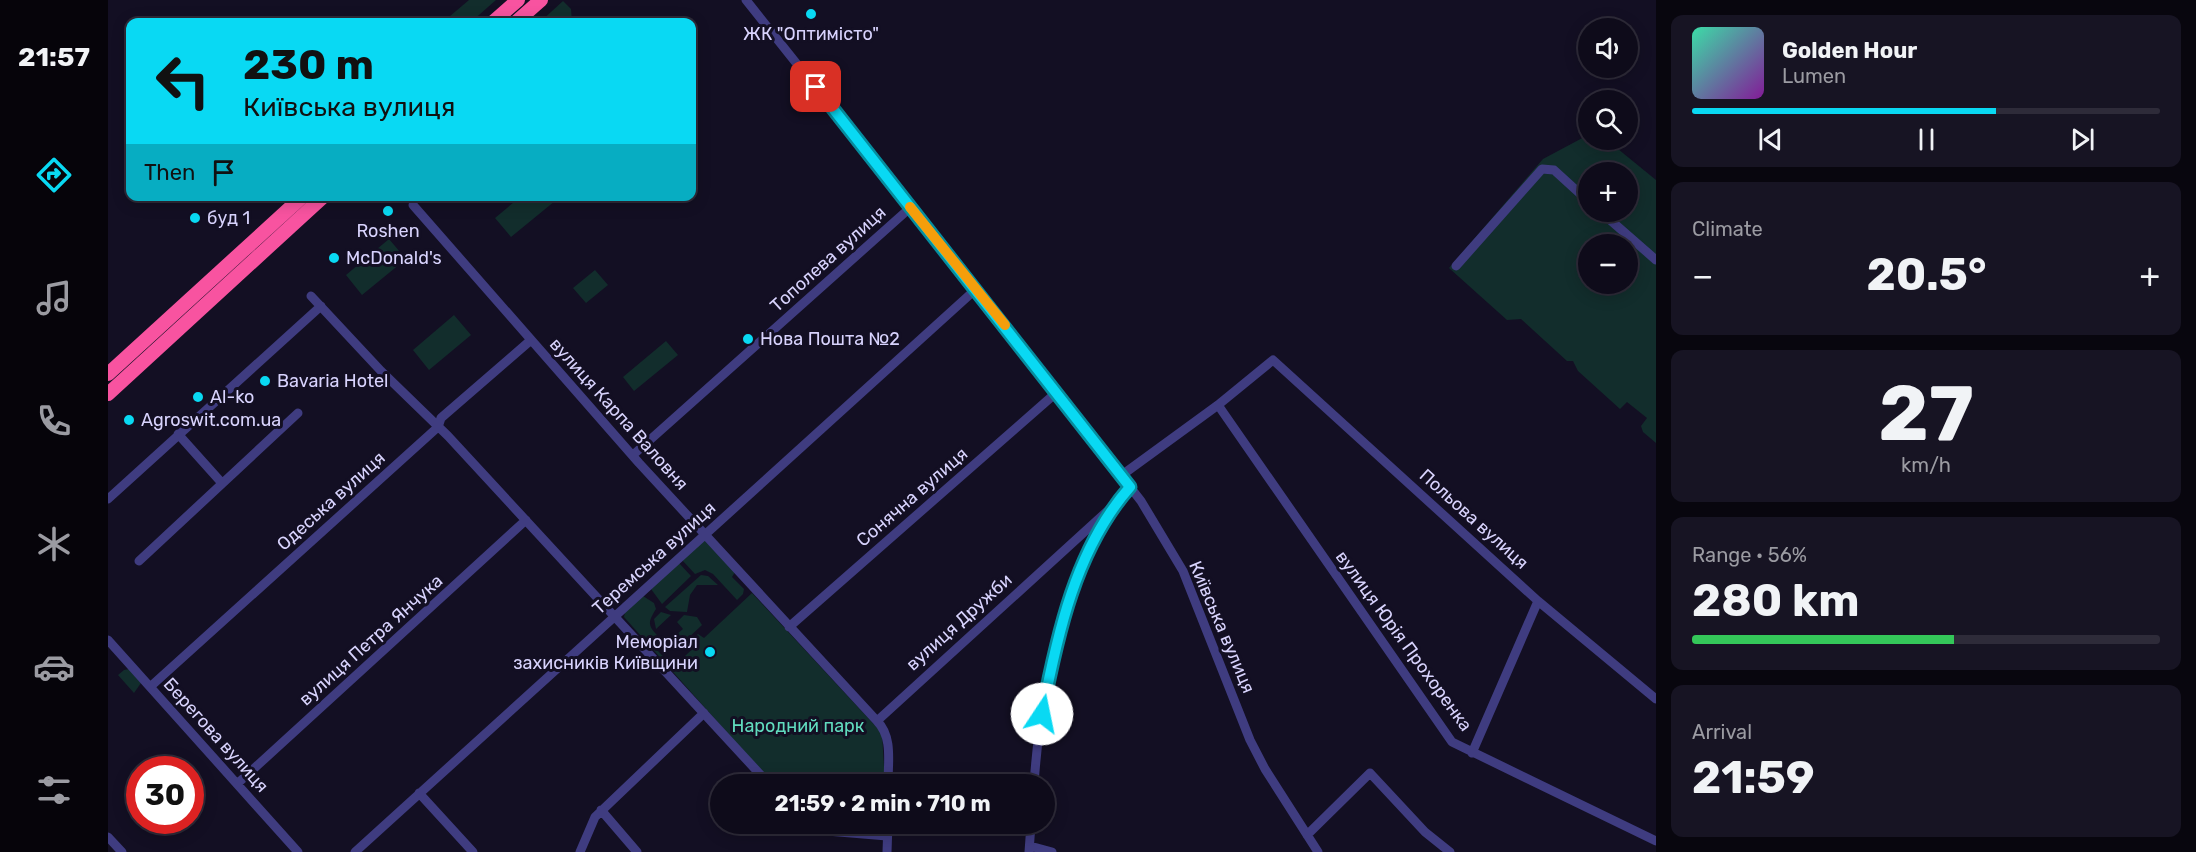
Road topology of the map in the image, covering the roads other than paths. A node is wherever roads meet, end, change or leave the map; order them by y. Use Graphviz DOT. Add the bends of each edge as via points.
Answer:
graph roads {
  1 [pos="518,0"];
  2 [pos="541,0"];
  3 [pos="746,0"];
  4 [pos="498,18"];
  5 [pos="521,18"];
  6 [pos="1578,192"];
  7 [pos="298,201"];
  8 [pos="319,201"];
  9 [pos="413,205"];
  10 [pos="911,207"];
  11 [pos="1612,222"];
  12 [pos="1656,260"];
  13 [pos="1456,266"];
  14 [pos="976,289"];
  15 [pos="311,296"];
  16 [pos="321,306"];
  17 [pos="531,340"];
  18 [pos="108,374"];
  19 [pos="1057,392"];
  20 [pos="108,394"];
  21 [pos="1218,405"];
  22 [pos="298,413"];
  23 [pos="438,427"];
  24 [pos="178,434"];
  25 [pos="633,455"];
  26 [pos="1122,476"];
  27 [pos="221,482"];
  28 [pos="1130,487"];
  29 [pos="108,499"];
  30 [pos="1114,505"];
  31 [pos="526,520"];
  32 [pos="705,534"];
  33 [pos="139,561"];
  34 [pos="1538,601"];
  35 [pos="616,616"];
  36 [pos="789,627"];
  37 [pos="108,640"];
  38 [pos="150,687"];
  39 [pos="1656,699"];
  40 [pos="704,713"];
  41 [pos="877,721"];
  42 [pos="1472,753"];
  43 [pos="760,774"];
  44 [pos="888,774"];
  45 [pos="1035,774"];
  46 [pos="237,784"];
  47 [pos="419,793"];
  48 [pos="602,810"];
  49 [pos="863,834"];
  50 [pos="1031,834"];
  51 [pos="1307,835"];
  52 [pos="887,836"];
  53 [pos="108,837"];
  54 [pos="1656,841"];
  55 [pos="1030,849"];
  56 [pos="122,852"];
  57 [pos="298,852"];
  58 [pos="355,852"];
  59 [pos="472,852"];
  60 [pos="580,852"];
  61 [pos="637,852"];
  62 [pos="887,852"];
  63 [pos="1052,852"];
  64 [pos="1318,852"];
  65 [pos="1450,852"];
  1 -- 4 [label="highway"];
  2 -- 5 [label="highway"];
  3 -- 10 [label="street, Київська вулиця"];
  6 -- 13 [label="street" via="1554,170 1542,169"];
  7 -- 18 [label="highway"];
  8 -- 20 [label="highway"];
  9 -- 17 [label="street, вулиця Карпа Валовня"];
  10 -- 14 [label="street, Київська вулиця"];
  10 -- 25 [label="street, Тополева вулиця"];
  11 -- 12 [label="street"];
  14 -- 19 [label="street, Київська вулиця"];
  14 -- 32 [label="street, Теремська вулиця"];
  15 -- 16 [label="street"];
  16 -- 23 [label="street"];
  16 -- 24 [label="street"];
  17 -- 23 [label="street, Одеська вулиця" via="441,418"];
  17 -- 25 [label="street, вулиця Карпа Валовня"];
  19 -- 26 [label="street, Київська вулиця"];
  19 -- 36 [label="street, Сонячна вулиця"];
  21 -- 26 [label="street"];
  21 -- 34 [label="street, Польова вулиця" via="1273,360"];
  21 -- 42 [label="street, вулиця Юрія Прохоренка" via="1452,742"];
  22 -- 27 [label="street"];
  23 -- 31 [label="street"];
  23 -- 38 [label="street, Одеська вулиця"];
  24 -- 27 [label="street"];
  24 -- 29 [label="street"];
  25 -- 32 [label="street, вулиця Карпа Валовня"];
  26 -- 28 [label="street, Київська вулиця"];
  27 -- 33 [label="street"];
  28 -- 30 [label="street"];
  28 -- 51 [label="street, Київська вулиця" via="1183,571 1250,740"];
  30 -- 41 [label="street, вулиця Дружби"];
  30 -- 45 [label="street" via="1085,558 1062,626 1037,736"];
  31 -- 35 [label="street"];
  31 -- 46 [label="street, вулиця Петра Янчука"];
  32 -- 35 [label="street, Теремська вулиця"];
  32 -- 36 [label="street, вулиця Карпа Валовня"];
  34 -- 39 [label="street, Польова вулиця"];
  34 -- 42 [label="street"];
  35 -- 40 [label="street"];
  35 -- 47 [label="street, Теремська вулиця"];
  36 -- 41 [label="street, вулиця Карпа Валовня"];
  37 -- 38 [label="street, Берегова вулиця"];
  38 -- 46 [label="street, Берегова вулиця"];
  40 -- 43 [label="street"];
  40 -- 48 [label="street"];
  41 -- 44 [label="street" via="888,739"];
  42 -- 54 [label="street, вулиця Юрія Прохоренка"];
  46 -- 57 [label="street, Берегова вулиця"];
  47 -- 58 [label="street, Теремська вулиця"];
  47 -- 59 [label="street"];
  48 -- 60 [label="street"];
  48 -- 61 [label="street"];
  49 -- 52 [label="street"];
  50 -- 55 [label="street"];
  51 -- 64 [label="street, Київська вулиця"];
  51 -- 65 [label="street" via="1370,773 1425,832"];
  52 -- 62 [label="street"];
  53 -- 56 [label="street"];
  55 -- 63 [label="street"];
}
